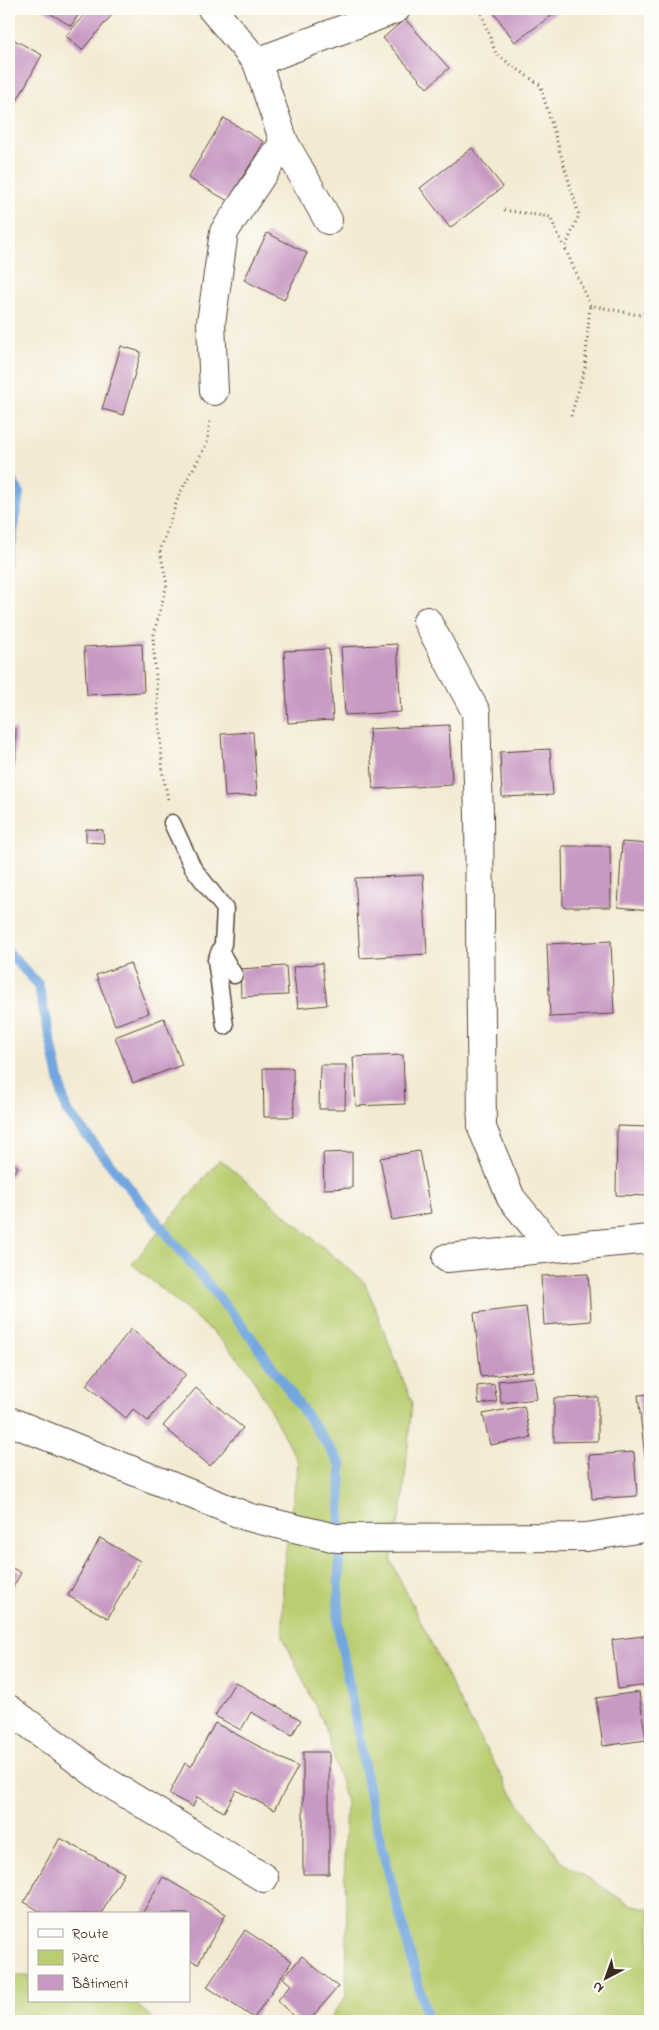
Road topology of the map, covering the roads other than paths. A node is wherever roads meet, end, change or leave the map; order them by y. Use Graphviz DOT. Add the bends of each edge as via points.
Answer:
graph roads {
  1 [pos="212,9"];
  2 [pos="396,9"];
  3 [pos="257,62"];
  4 [pos="284,142"];
  5 [pos="328,220"];
  6 [pos="214,391"];
  7 [pos="427,621"];
  8 [pos="172,822"];
  9 [pos="220,951"];
  10 [pos="234,975"];
  11 [pos="224,1026"];
  12 [pos="650,1239"];
  13 [pos="552,1248"];
  14 [pos="447,1258"];
  15 [pos="9,1421"];
  16 [pos="650,1527"];
  17 [pos="9,1709"];
  18 [pos="264,1878"];
  1 -- 3 [label="street"];
  2 -- 3 [label="street"];
  3 -- 4 [label="street"];
  4 -- 5 [label="street"];
  4 -- 6 [label="street" via="224,232 211,323"];
  7 -- 13 [label="street" via="476,712 482,1128 511,1198"];
  8 -- 9 [label="lane" via="193,868 225,909"];
  9 -- 10 [label="lane"];
  9 -- 11 [label="lane" via="216,960"];
  12 -- 13 [label="street"];
  13 -- 14 [label="street"];
  15 -- 16 [label="street" via="248,1517 336,1538 587,1536"];
  17 -- 18 [label="street" via="104,1780"];
}
